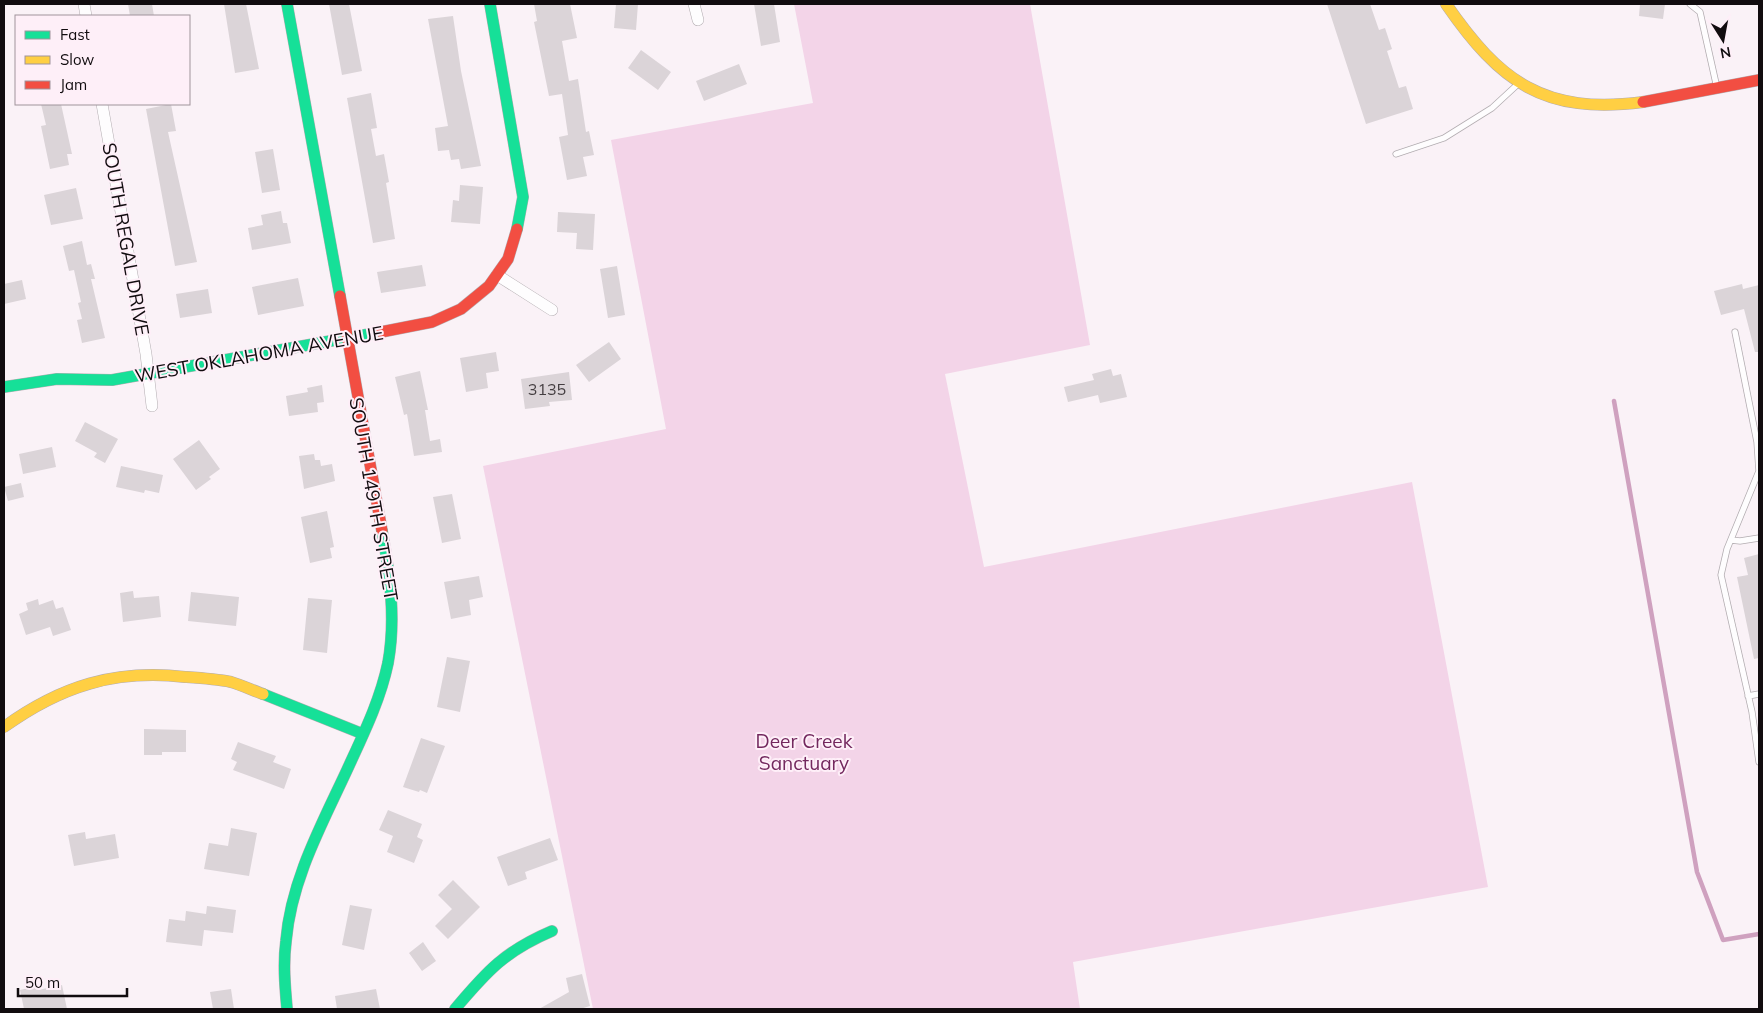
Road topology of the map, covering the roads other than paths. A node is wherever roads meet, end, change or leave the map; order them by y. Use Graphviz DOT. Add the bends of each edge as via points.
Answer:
graph roads {
  1 [pos="287,4"];
  2 [pos="490,4"];
  3 [pos="694,4"];
  4 [pos="1446,4"];
  5 [pos="1690,4"];
  6 [pos="698,20"];
  7 [pos="1759,80"];
  8 [pos="1519,83"];
  9 [pos="1717,88"];
  10 [pos="102,105"];
  11 [pos="1396,154"];
  12 [pos="497,275"];
  13 [pos="552,310"];
  14 [pos="1734,332"];
  15 [pos="347,339"];
  16 [pos="149,374"];
  17 [pos="4,387"];
  18 [pos="152,406"];
  19 [pos="1758,442"];
  20 [pos="1759,471"];
  21 [pos="1759,538"];
  22 [pos="1731,540"];
  23 [pos="1759,694"];
  24 [pos="1748,696"];
  25 [pos="4,727"];
  26 [pos="364,734"];
  27 [pos="1759,758"];
  28 [pos="552,931"];
  29 [pos="286,1009"];
  30 [pos="454,1009"];
  1 -- 15 [label="street, SOUTH 149TH STREET"];
  2 -- 12 [label="street, WEST OKLAHOMA AVENUE" via="523,197 515,240"];
  3 -- 6 [label="street"];
  4 -- 8 [label="street" via="1484,54"];
  5 -- 9 [label="lane" via="1700,12"];
  7 -- 9 [label="street"];
  8 -- 9 [label="street" via="1555,98 1603,106"];
  8 -- 11 [label="lane" via="1492,108 1444,138"];
  10 -- 16 [label="street, SOUTH REGAL DRIVE"];
  12 -- 13 [label="street"];
  12 -- 15 [label="street, WEST OKLAHOMA AVENUE" via="476,298 447,317"];
  14 -- 19 [label="lane"];
  15 -- 16 [label="street, WEST OKLAHOMA AVENUE"];
  15 -- 26 [label="street, SOUTH 149TH STREET" via="393,606 388,661"];
  16 -- 17 [label="street, WEST OKLAHOMA AVENUE" via="112,380 58,379"];
  16 -- 18 [label="street, SOUTH REGAL DRIVE"];
  19 -- 20 [label="lane"];
  20 -- 22 [label="lane"];
  21 -- 22 [label="lane" via="1740,542"];
  22 -- 24 [label="lane" via="1721,575"];
  23 -- 24 [label="lane"];
  24 -- 27 [label="lane"];
  25 -- 26 [label="street" via="33,706 68,689 116,676 153,673 231,682"];
  26 -- 29 [label="street, SOUTH 149TH STREET" via="296,886 285,930"];
  28 -- 30 [label="street" via="523,942 504,954"];
}
